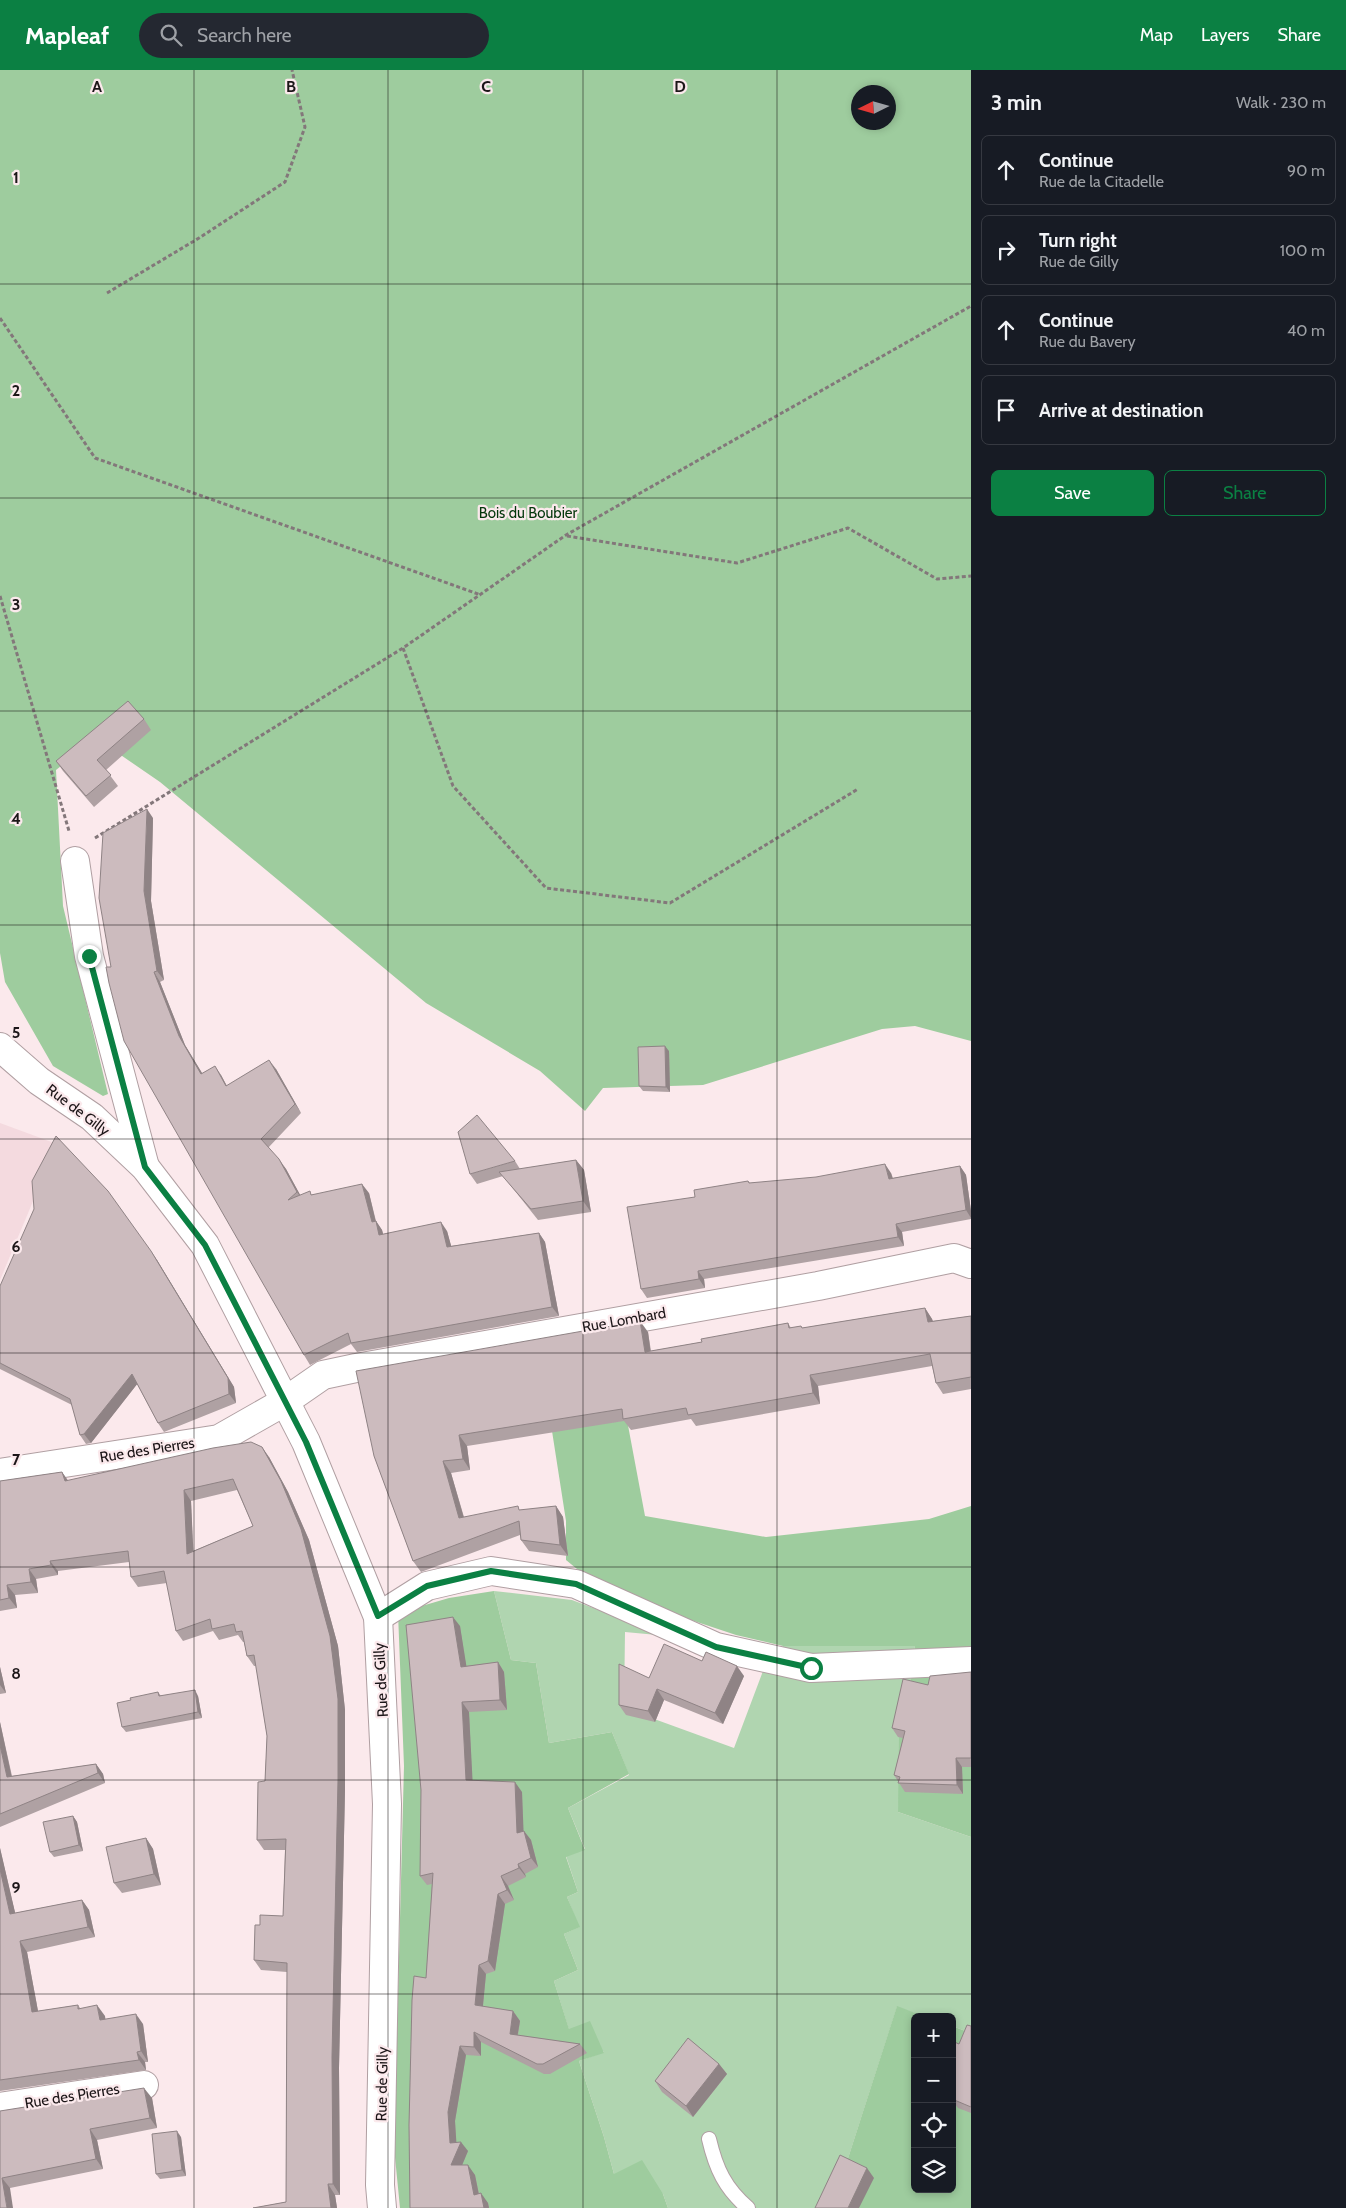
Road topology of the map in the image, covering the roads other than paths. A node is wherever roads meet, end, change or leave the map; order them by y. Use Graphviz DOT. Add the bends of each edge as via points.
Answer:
graph roads {
  1 [pos="82,851"];
  2 [pos="0,1047"];
  3 [pos="0,1076"];
  4 [pos="39,1081"];
  5 [pos="145,1167"];
  6 [pos="971,1264"];
  7 [pos="284,1402"];
  8 [pos="0,1473"];
  9 [pos="378,1616"];
  10 [pos="971,1661"];
  11 [pos="144,2085"];
  12 [pos="0,2107"];
  13 [pos="709,2139"];
  14 [pos="382,2208"];
  15 [pos="748,2208"];
  1 -- 5 [label="street" via="89,956"];
  2 -- 4 [label="street, Rue de Gilly"];
  3 -- 4 [label="street"];
  4 -- 5 [label="street, Rue de Gilly" via="92,1117"];
  5 -- 7 [label="street, Rue de Gilly" via="205,1245"];
  6 -- 7 [label="street, Rue Lombard" via="954,1258 808,1288 356,1368 323,1375"];
  7 -- 8 [label="street, Rue des Pierres" via="219,1439"];
  7 -- 9 [label="street, Rue de Gilly" via="306,1442"];
  9 -- 10 [label="street" via="427,1586 491,1571 576,1584 716,1647 811,1668"];
  9 -- 14 [label="street, Rue de Gilly" via="387,1804"];
  11 -- 12 [label="street, Rue des Pierres"];
  13 -- 15 [label="lane" via="714,2161 725,2185"];
}
